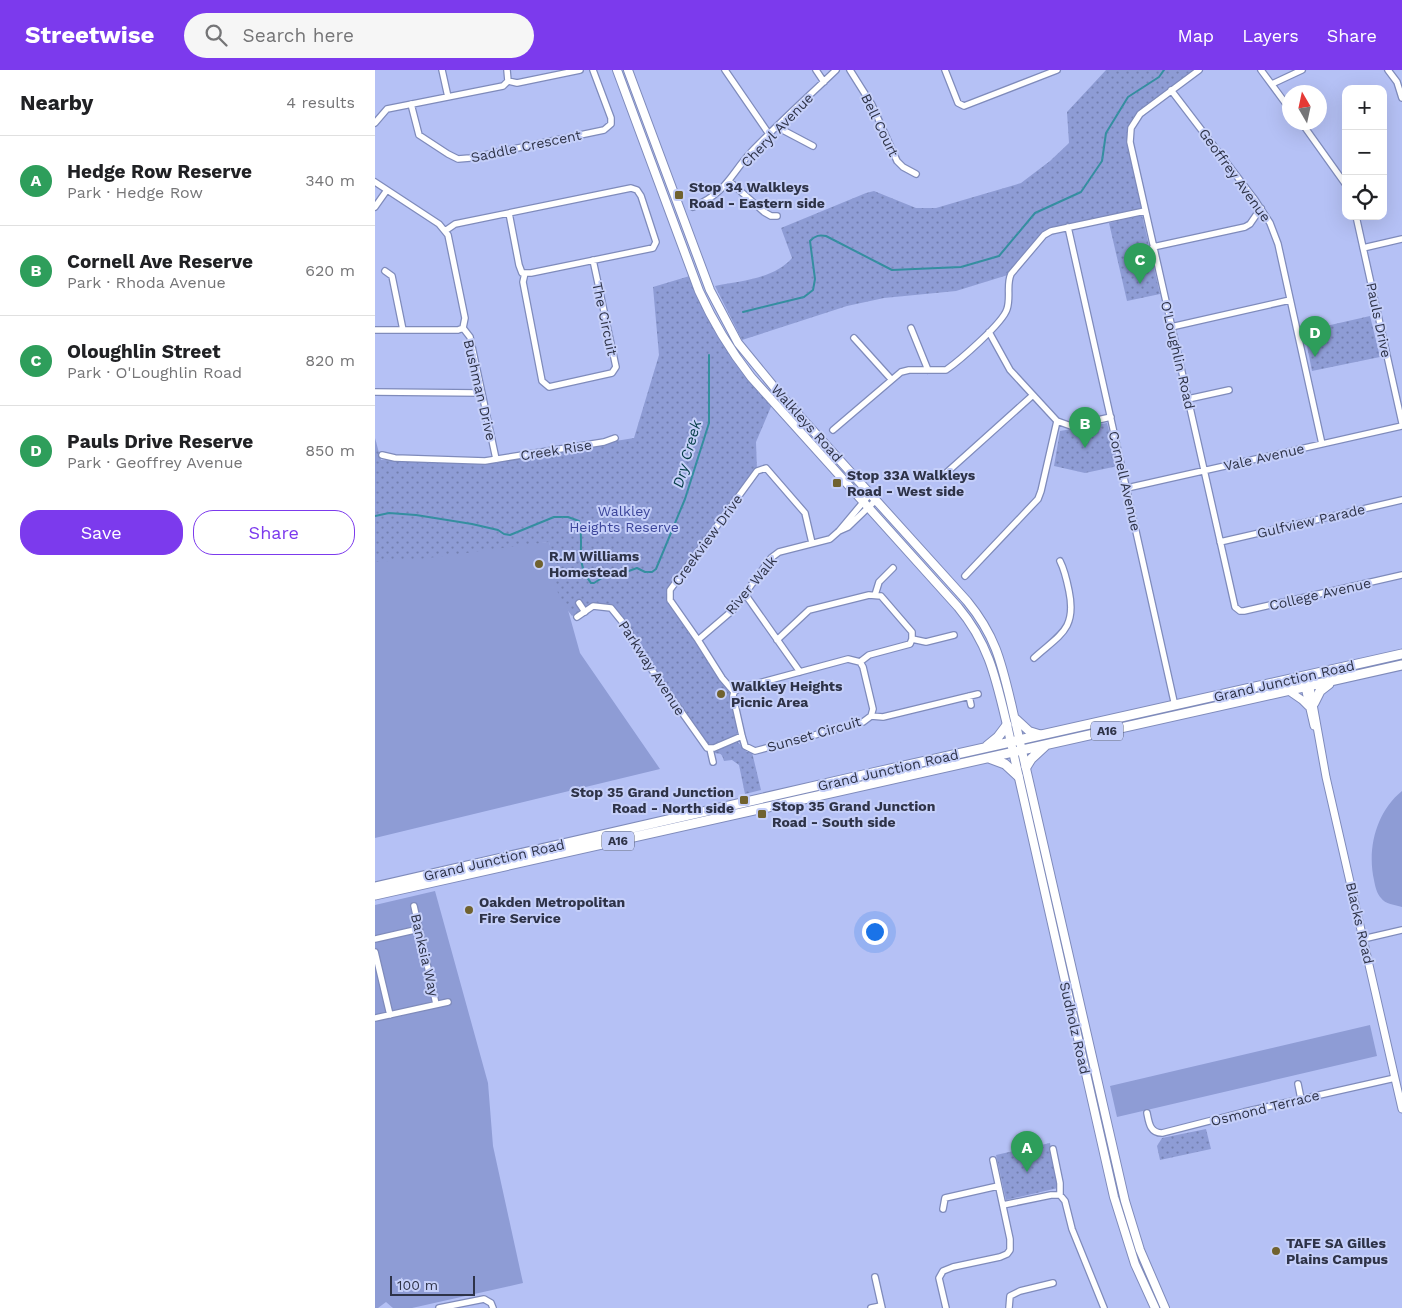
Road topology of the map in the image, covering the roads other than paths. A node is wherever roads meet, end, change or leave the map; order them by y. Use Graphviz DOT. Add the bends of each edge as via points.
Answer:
graph roads {
  1 [pos="443,70"];
  2 [pos="507,70"];
  3 [pos="580,70"];
  4 [pos="593,70"];
  5 [pos="617,70"];
  6 [pos="628,70"];
  7 [pos="725,70"];
  8 [pos="816,70"];
  9 [pos="836,70"];
  10 [pos="850,70"];
  11 [pos="945,70"];
  12 [pos="1057,70"];
  13 [pos="1199,70"];
  14 [pos="1261,70"];
  15 [pos="1302,70"];
  16 [pos="1387,70"];
  17 [pos="508,80"];
  18 [pos="824,82"];
  19 [pos="1272,84"];
  20 [pos="1171,90"];
  21 [pos="448,97"];
  22 [pos="1282,98"];
  23 [pos="1402,98"];
  24 [pos="411,104"];
  25 [pos="375,123"];
  26 [pos="777,127"];
  27 [pos="1307,130"];
  28 [pos="769,134"];
  29 [pos="813,146"];
  30 [pos="916,174"];
  31 [pos="1342,179"];
  32 [pos="729,181"];
  33 [pos="375,182"];
  34 [pos="387,190"];
  35 [pos="375,207"];
  36 [pos="693,207"];
  37 [pos="1261,208"];
  38 [pos="1145,211"];
  39 [pos="509,213"];
  40 [pos="777,216"];
  41 [pos="1358,220"];
  42 [pos="1068,227"];
  43 [pos="445,231"];
  44 [pos="1402,239"];
  45 [pos="1153,247"];
  46 [pos="1363,248"];
  47 [pos="593,260"];
  48 [pos="385,271"];
  49 [pos="525,273"];
  50 [pos="1290,300"];
  51 [pos="1171,327"];
  52 [pos="463,328"];
  53 [pos="911,328"];
  54 [pos="375,330"];
  55 [pos="403,330"];
  56 [pos="989,332"];
  57 [pos="854,338"];
  58 [pos="928,370"];
  59 [pos="891,379"];
  60 [pos="1229,390"];
  61 [pos="375,392"];
  62 [pos="481,393"];
  63 [pos="1033,395"];
  64 [pos="1187,399"];
  65 [pos="1111,417"];
  66 [pos="1057,421"];
  67 [pos="1402,424"];
  68 [pos="833,430"];
  69 [pos="615,438"];
  70 [pos="1322,444"];
  71 [pos="382,455"];
  72 [pos="496,459"];
  73 [pos="1204,470"];
  74 [pos="945,474"];
  75 [pos="1127,488"];
  76 [pos="873,497"];
  77 [pos="1402,500"];
  78 [pos="866,505"];
  79 [pos="1220,542"];
  80 [pos="812,543"];
  81 [pos="1060,561"];
  82 [pos="893,568"];
  83 [pos="965,576"];
  84 [pos="1402,576"];
  85 [pos="745,594"];
  86 [pos="875,595"];
  87 [pos="579,603"];
  88 [pos="1237,610"];
  89 [pos="585,612"];
  90 [pos="577,617"];
  91 [pos="954,635"];
  92 [pos="912,639"];
  93 [pos="698,640"];
  94 [pos="777,640"];
  95 [pos="1402,654"];
  96 [pos="1034,658"];
  97 [pos="860,662"];
  98 [pos="1402,665"];
  99 [pos="800,672"];
  100 [pos="1306,677"];
  101 [pos="1333,681"];
  102 [pos="1308,687"];
  103 [pos="1289,691"];
  104 [pos="734,692"];
  105 [pos="978,694"];
  106 [pos="969,696"];
  107 [pos="971,705"];
  108 [pos="1175,706"];
  109 [pos="1312,706"];
  110 [pos="871,716"];
  111 [pos="1177,716"];
  112 [pos="1015,718"];
  113 [pos="1007,724"];
  114 [pos="741,736"];
  115 [pos="1046,740"];
  116 [pos="1016,746"];
  117 [pos="711,749"];
  118 [pos="985,753"];
  119 [pos="713,762"];
  120 [pos="1026,767"];
  121 [pos="1018,776"];
  122 [pos="426,876"];
  123 [pos="434,882"];
  124 [pos="375,887"];
  125 [pos="375,895"];
  126 [pos="414,906"];
  127 [pos="419,929"];
  128 [pos="1402,930"];
  129 [pos="1363,938"];
  130 [pos="375,939"];
  131 [pos="375,952"];
  132 [pos="378,980"];
  133 [pos="448,1002"];
  134 [pos="436,1004"];
  135 [pos="390,1015"];
  136 [pos="375,1018"];
  137 [pos="1395,1078"];
  138 [pos="1297,1084"];
  139 [pos="1301,1099"];
  140 [pos="1402,1109"];
  141 [pos="1147,1113"];
  142 [pos="1053,1148"];
  143 [pos="993,1160"];
  144 [pos="998,1186"];
  145 [pos="1060,1195"];
  146 [pos="1003,1205"];
  147 [pos="943,1209"];
  148 [pos="875,1277"];
  149 [pos="1053,1283"];
  150 [pos="882,1307"];
  151 [pos="439,1308"];
  152 [pos="493,1308"];
  153 [pos="871,1308"];
  154 [pos="946,1308"];
  155 [pos="1009,1308"];
  156 [pos="1104,1308"];
  157 [pos="1155,1308"];
  158 [pos="1165,1308"];
  1 -- 21 [label="street"];
  2 -- 17 [label="street"];
  3 -- 17 [label="street" via="517,83"];
  4 -- 24 [label="street, Saddle Crescent" via="611,118 611,124 604,130 470,158 459,159 419,135"];
  5 -- 78 [label="main road, Walkleys Road" via="699,291 721,335 751,378"];
  6 -- 76 [label="main road, Walkleys Road" via="710,290 729,328 759,370"];
  7 -- 28 [label="street"];
  8 -- 18 [label="street"];
  9 -- 18 [label="street, Cheryl Avenue"];
  10 -- 30 [label="street, Bell Court" via="872,105 897,160"];
  11 -- 12 [label="street" via="957,100 964,106"];
  13 -- 20 [label="street, O'Loughlin Road"];
  14 -- 19 [label="street"];
  15 -- 19 [label="street"];
  16 -- 23 [label="street" via="1397,82"];
  17 -- 21 [label="street" via="503,86"];
  18 -- 26 [label="street, Cheryl Avenue"];
  19 -- 22 [label="street"];
  20 -- 37 [label="street, Geoffrey Avenue"];
  20 -- 38 [label="street, O'Loughlin Road" via="1140,114 1130,134"];
  21 -- 24 [label="street"];
  24 -- 25 [label="street" via="387,109"];
  26 -- 28 [label="street, Cheryl Avenue"];
  26 -- 29 [label="street"];
  27 -- 31 [label="street"];
  28 -- 32 [label="street, Cheryl Avenue"];
  32 -- 36 [label="street, Cheryl Avenue" via="709,199"];
  32 -- 40 [label="street" via="764,212"];
  33 -- 34 [label="street"];
  34 -- 35 [label="street"];
  34 -- 43 [label="street"];
  37 -- 45 [label="street" via="1245,227"];
  37 -- 50 [label="street, Geoffrey Avenue" via="1275,236"];
  38 -- 42 [label="street"];
  38 -- 45 [label="street, O'Loughlin Road"];
  39 -- 43 [label="street" via="455,224"];
  39 -- 47 [label="street" via="631,188 637,190 656,242 653,248"];
  39 -- 49 [label="street" via="519,265"];
  41 -- 46 [label="street, Pauls Drive"];
  42 -- 56 [label="street" via="1044,235 1012,272 1008,280 1008,308"];
  42 -- 65 [label="street, Cornell Avenue"];
  43 -- 52 [label="street, Bushman Drive" via="465,318"];
  44 -- 46 [label="street"];
  45 -- 51 [label="street, O'Loughlin Road"];
  46 -- 67 [label="street, Pauls Drive"];
  47 -- 49 [label="street"];
  47 -- 49 [label="street, The Circuit" via="615,366 612,373 549,387 542,381 523,282"];
  48 -- 55 [label="street" via="392,276"];
  50 -- 51 [label="street"];
  50 -- 70 [label="street, Geoffrey Avenue"];
  51 -- 64 [label="street, O'Loughlin Road"];
  52 -- 55 [label="street"];
  52 -- 62 [label="street, Bushman Drive" via="470,337"];
  53 -- 58 [label="street"];
  54 -- 55 [label="street"];
  56 -- 58 [label="street" via="949,368"];
  56 -- 63 [label="street" via="1010,370"];
  57 -- 59 [label="street"];
  58 -- 59 [label="street" via="903,370"];
  59 -- 68 [label="street"];
  60 -- 64 [label="street"];
  61 -- 62 [label="street"];
  62 -- 72 [label="street, Bushman Drive"];
  63 -- 66 [label="street"];
  63 -- 74 [label="street"];
  64 -- 73 [label="street, O'Loughlin Road"];
  65 -- 66 [label="street" via="1071,426"];
  65 -- 75 [label="street, Cornell Avenue"];
  66 -- 83 [label="street" via="1037,499"];
  67 -- 70 [label="street, Vale Avenue"];
  69 -- 72 [label="street, Creek Rise"];
  70 -- 73 [label="street, Vale Avenue"];
  71 -- 72 [label="street, Creek Rise" via="395,458"];
  73 -- 75 [label="street, Vale Avenue"];
  73 -- 79 [label="street, O'Loughlin Road"];
  75 -- 108 [label="street, Cornell Avenue"];
  76 -- 78 [label="street, River Walk"];
  76 -- 112 [label="main road, Walkleys Road" via="984,624 1000,660"];
  77 -- 79 [label="street, Gulfview Parade"];
  78 -- 80 [label="street, River Walk" via="830,539"];
  78 -- 113 [label="main road, Walkleys Road" via="975,629 993,672"];
  79 -- 88 [label="street, O'Loughlin Road"];
  80 -- 85 [label="street, River Walk" via="779,552 771,558"];
  80 -- 93 [label="street, Creekview Drive" via="800,505 766,468 757,471 670,590 670,600"];
  81 -- 96 [label="street" via="1072,605 1071,618 1064,630"];
  82 -- 86 [label="street" via="879,582"];
  84 -- 88 [label="street, College Avenue"];
  85 -- 93 [label="street, River Walk" via="733,610"];
  85 -- 94 [label="street"];
  86 -- 92 [label="street" via="885,599 912,632"];
  86 -- 94 [label="street" via="809,610"];
  87 -- 89 [label="street"];
  89 -- 90 [label="street, Parkway Avenue"];
  89 -- 117 [label="street, Parkway Avenue" via="593,606 611,608 698,737"];
  91 -- 92 [label="street" via="926,642"];
  92 -- 97 [label="street" via="910,644 869,655"];
  93 -- 104 [label="street, Creekview Drive"];
  94 -- 99 [label="street"];
  95 -- 100 [label="highway, Grand Junction Road / A16"];
  97 -- 99 [label="street" via="849,659"];
  97 -- 110 [label="street, Sunset Circuit" via="873,709"];
  98 -- 101 [label="highway, Grand Junction Road / A16"];
  99 -- 104 [label="street"];
  100 -- 102 [label="street, Blacks Road"];
  100 -- 108 [label="highway, Grand Junction Road / A16"];
  101 -- 102 [label="highway, Grand Junction Road / A16"];
  101 -- 109 [label="highway" via="1320,691"];
  102 -- 103 [label="highway, Grand Junction Road / A16"];
  102 -- 109 [label="street, Blacks Road"];
  103 -- 109 [label="street"];
  103 -- 111 [label="highway, Grand Junction Road / A16"];
  104 -- 114 [label="street"];
  105 -- 106 [label="street"];
  106 -- 107 [label="street"];
  106 -- 110 [label="street" via="883,717"];
  108 -- 111 [label="highway"];
  108 -- 115 [label="highway, Grand Junction Road / A16"];
  109 -- 129 [label="street, Blacks Road"];
  110 -- 114 [label="street, Sunset Circuit" via="863,722 755,751 745,746"];
  111 -- 115 [label="highway, Grand Junction Road / A16"];
  112 -- 115 [label="main road"];
  112 -- 116 [label="main road, Walkleys Road"];
  113 -- 116 [label="main road, Walkleys Road"];
  113 -- 118 [label="highway"];
  114 -- 117 [label="street"];
  115 -- 116 [label="highway, Grand Junction Road / A16"];
  115 -- 120 [label="highway"];
  116 -- 118 [label="highway, Grand Junction Road / A16"];
  116 -- 120 [label="main road, Sudholz Road"];
  116 -- 121 [label="main road, Sudholz Road"];
  117 -- 119 [label="street"];
  118 -- 121 [label="highway"];
  118 -- 122 [label="highway, Grand Junction Road / A16"];
  118 -- 123 [label="highway, Grand Junction Road / A16"];
  120 -- 158 [label="main road, Sudholz Road" via="1125,1201 1140,1250"];
  121 -- 157 [label="main road, Sudholz Road" via="1114,1197 1135,1264"];
  122 -- 123 [label="highway"];
  122 -- 124 [label="highway, Grand Junction Road / A16"];
  123 -- 125 [label="highway, Grand Junction Road / A16"];
  126 -- 127 [label="street, Banksia Way"];
  127 -- 130 [label="street"];
  127 -- 134 [label="street, Banksia Way"];
  128 -- 129 [label="street"];
  129 -- 137 [label="street, Blacks Road"];
  131 -- 132 [label="street"];
  132 -- 135 [label="street"];
  133 -- 134 [label="street"];
  134 -- 135 [label="street"];
  135 -- 136 [label="street"];
  137 -- 139 [label="street, Osmond Terrace"];
  137 -- 140 [label="street, Blacks Road"];
  138 -- 139 [label="street"];
  139 -- 141 [label="street, Osmond Terrace" via="1162,1133 1150,1126"];
  142 -- 145 [label="street"];
  143 -- 144 [label="street"];
  144 -- 146 [label="street"];
  144 -- 147 [label="street" via="945,1198"];
  145 -- 146 [label="street"];
  145 -- 156 [label="street"];
  146 -- 154 [label="street" via="1010,1250 1000,1257 943,1271 939,1278"];
  148 -- 150 [label="street"];
  149 -- 155 [label="street" via="1010,1296"];
  150 -- 153 [label="street"];
  151 -- 152 [label="street" via="484,1299"];
}
